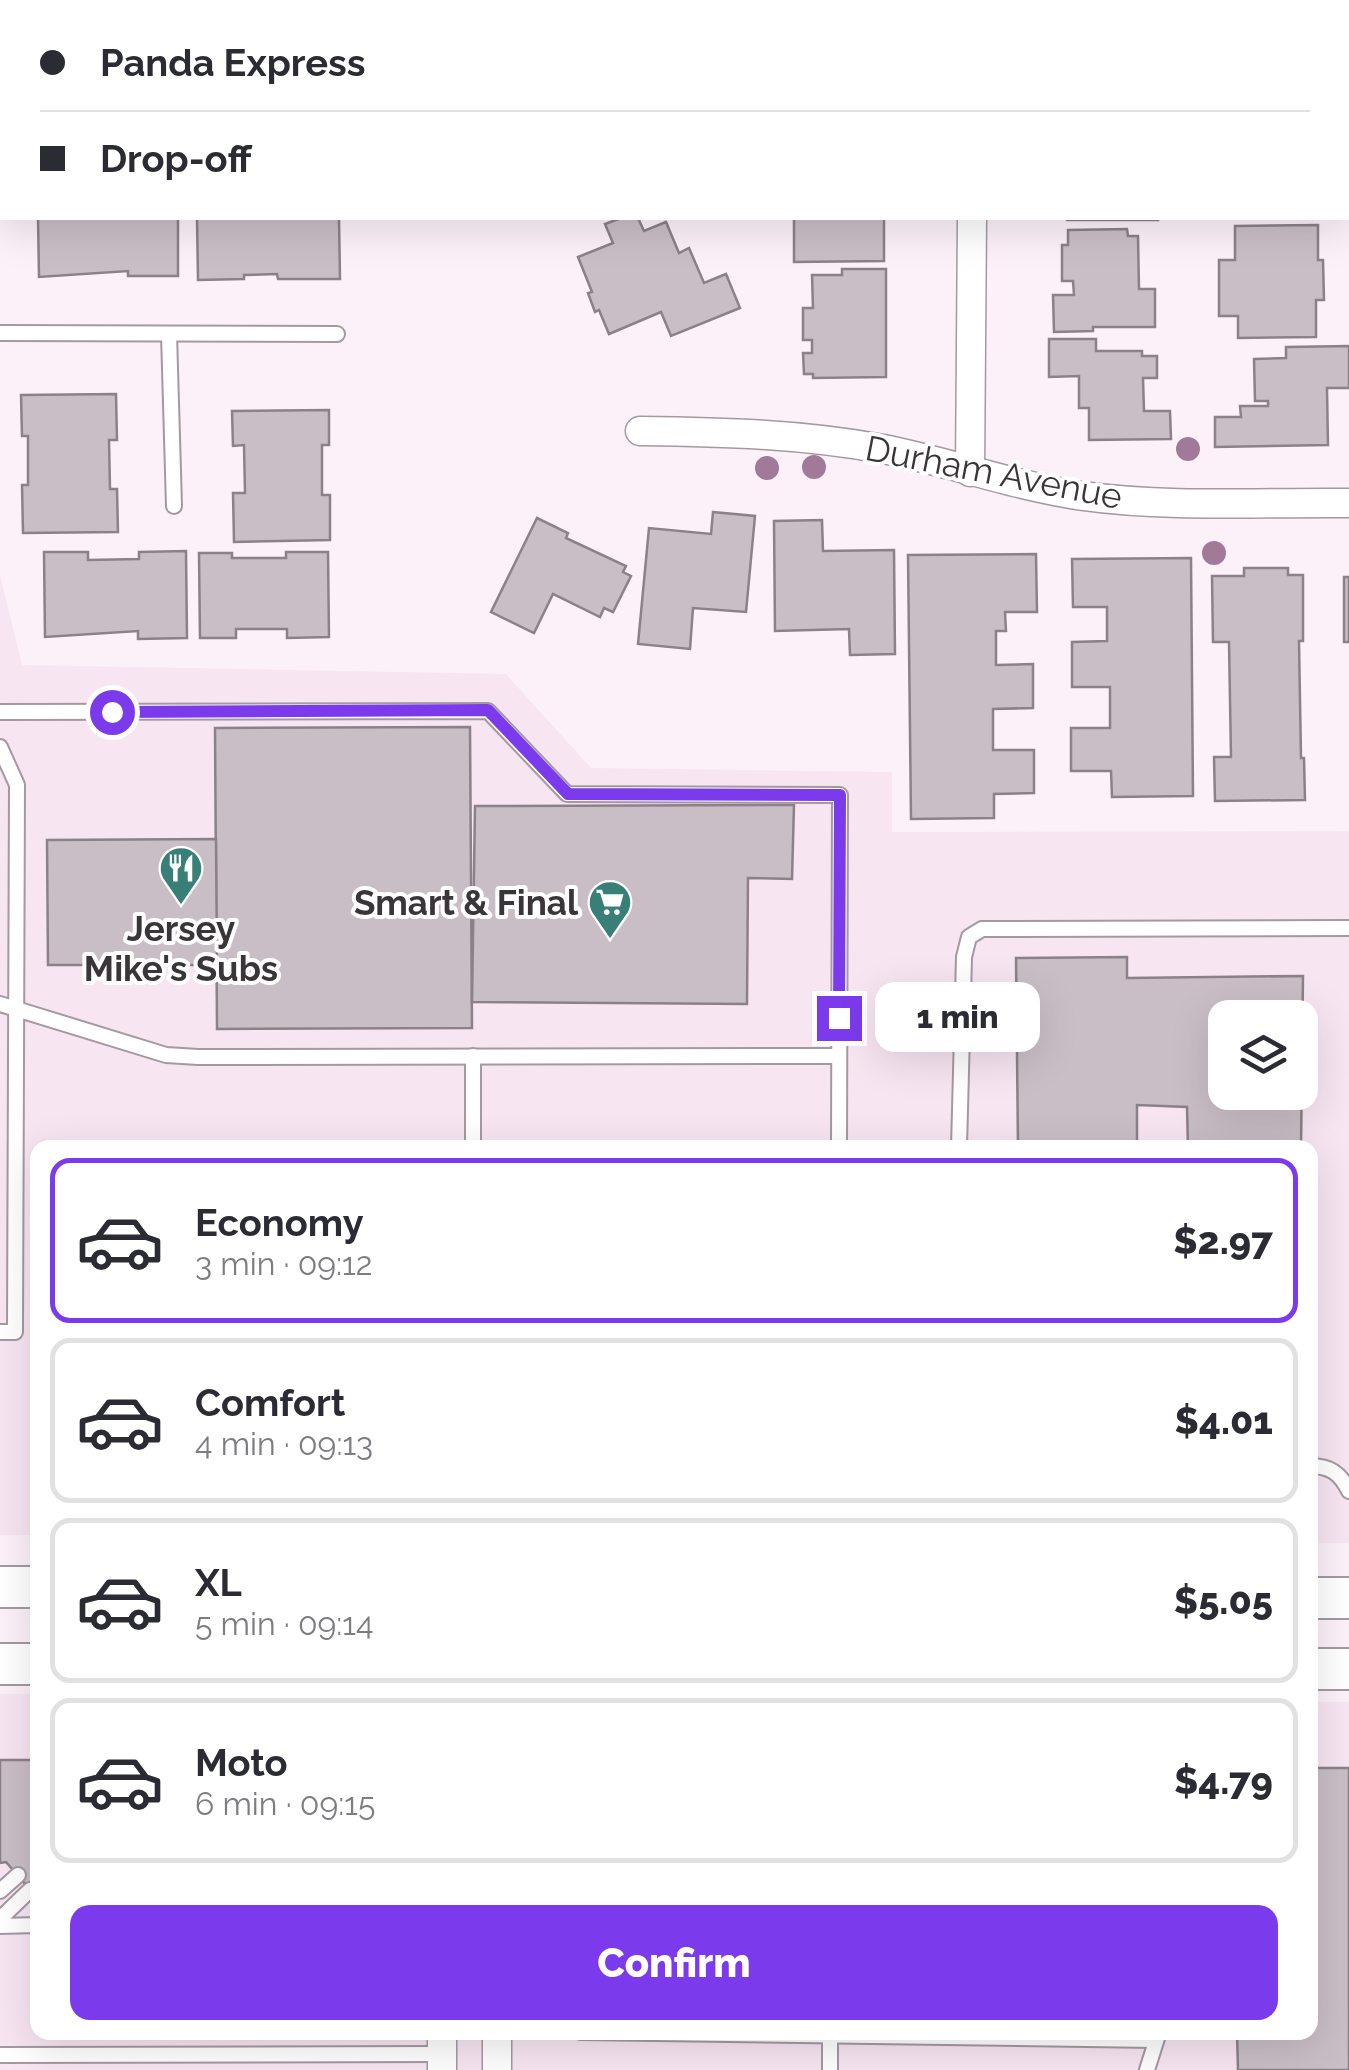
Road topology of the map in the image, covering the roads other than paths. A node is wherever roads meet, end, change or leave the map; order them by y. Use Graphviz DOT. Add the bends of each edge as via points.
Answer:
graph roads {
  1 [pos="972,220"];
  2 [pos="0,333"];
  3 [pos="169,334"];
  4 [pos="337,334"];
  5 [pos="640,432"];
  6 [pos="970,472"];
  7 [pos="1349,503"];
  8 [pos="174,506"];
  9 [pos="0,712"];
  10 [pos="0,747"];
  11 [pos="1349,928"];
  12 [pos="0,1004"];
  13 [pos="16,1009"];
  14 [pos="473,1056"];
  15 [pos="839,1056"];
  16 [pos="473,1140"];
  17 [pos="839,1140"];
  18 [pos="959,1140"];
  19 [pos="0,1332"];
  20 [pos="1318,1466"];
  21 [pos="1349,1490"];
  22 [pos="1318,1598"];
  23 [pos="1349,1598"];
  24 [pos="0,1664"];
  25 [pos="30,1664"];
  26 [pos="1318,1669"];
  27 [pos="1349,1669"];
  28 [pos="18,1875"];
  29 [pos="30,1890"];
  30 [pos="0,1891"];
  31 [pos="0,1922"];
  32 [pos="30,1925"];
  33 [pos="498,2040"];
  34 [pos="830,2040"];
  35 [pos="1157,2040"];
  36 [pos="442,2052"];
  37 [pos="0,2055"];
  38 [pos="497,2070"];
  39 [pos="830,2070"];
  40 [pos="1147,2070"];
  1 -- 6 [label="street"];
  2 -- 3 [label="lane"];
  3 -- 4 [label="lane"];
  3 -- 8 [label="lane"];
  5 -- 6 [label="street, Durham Avenue" via="808,436"];
  6 -- 7 [label="street, Durham Avenue" via="1084,496"];
  9 -- 15 [label="lane" via="488,710 568,794 840,795"];
  10 -- 13 [label="lane" via="17,785"];
  11 -- 18 [label="lane" via="982,929 970,937 964,957"];
  12 -- 13 [label="lane"];
  13 -- 14 [label="lane" via="166,1054"];
  13 -- 19 [label="lane" via="15,1332"];
  14 -- 15 [label="lane"];
  14 -- 16 [label="lane"];
  15 -- 17 [label="lane"];
  20 -- 21 [label="lane" via="1342,1478"];
  22 -- 23 [label="main road"];
  24 -- 25 [label="main road"];
  26 -- 27 [label="main road"];
  28 -- 30 [label="lane"];
  29 -- 31 [label="lane"];
  31 -- 32 [label="lane"];
  33 -- 38 [label="street"];
  34 -- 39 [label="lane"];
  35 -- 40 [label="lane"];
  36 -- 37 [label="lane"];
}
